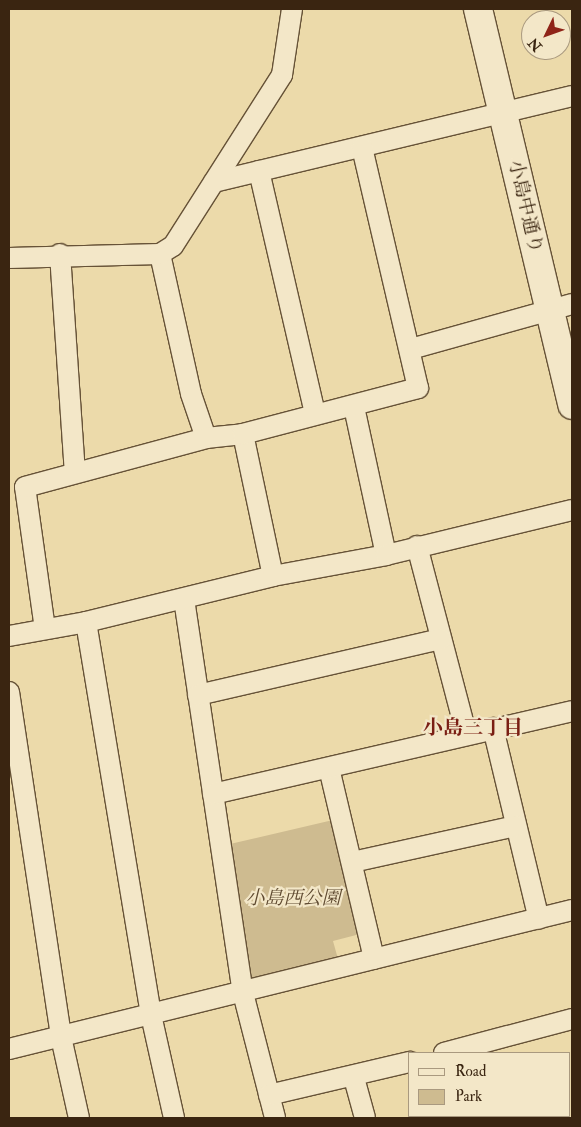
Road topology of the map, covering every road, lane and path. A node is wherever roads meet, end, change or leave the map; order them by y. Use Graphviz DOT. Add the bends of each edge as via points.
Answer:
graph roads {
  1 [pos="292,9"];
  2 [pos="478,9"];
  3 [pos="572,96"];
  4 [pos="503,113"];
  5 [pos="362,147"];
  6 [pos="259,171"];
  7 [pos="214,182"];
  8 [pos="60,254"];
  9 [pos="160,254"];
  10 [pos="9,258"];
  11 [pos="561,307"];
  12 [pos="411,349"];
  13 [pos="572,405"];
  14 [pos="354,407"];
  15 [pos="315,414"];
  16 [pos="243,434"];
  17 [pos="206,438"];
  18 [pos="76,472"];
  19 [pos="572,510"];
  20 [pos="417,546"];
  21 [pos="386,556"];
  22 [pos="273,576"];
  23 [pos="184,599"];
  24 [pos="86,622"];
  25 [pos="45,629"];
  26 [pos="9,636"];
  27 [pos="441,639"];
  28 [pos="9,692"];
  29 [pos="198,695"];
  30 [pos="572,711"];
  31 [pos="493,728"];
  32 [pos="466,733"];
  33 [pos="329,768"];
  34 [pos="213,794"];
  35 [pos="516,826"];
  36 [pos="352,862"];
  37 [pos="572,911"];
  38 [pos="539,919"];
  39 [pos="374,959"];
  40 [pos="243,993"];
  41 [pos="151,1015"];
  42 [pos="572,1018"];
  43 [pos="61,1037"];
  44 [pos="9,1049"];
  45 [pos="448,1052"];
  46 [pos="408,1063"];
  47 [pos="354,1078"];
  48 [pos="269,1095"];
  49 [pos="80,1118"];
  50 [pos="174,1118"];
  51 [pos="275,1118"];
  52 [pos="365,1118"];
  1 -- 7 [label="street" via="282,76"];
  2 -- 4 [label="street, 小島中通り"];
  3 -- 4 [label="street"];
  4 -- 5 [label="street"];
  4 -- 11 [label="street, 小島中通り"];
  5 -- 6 [label="street"];
  5 -- 12 [label="street"];
  6 -- 7 [label="street"];
  6 -- 15 [label="street"];
  7 -- 9 [label="street" via="173,246"];
  8 -- 9 [label="street"];
  8 -- 10 [label="street"];
  8 -- 18 [label="street"];
  9 -- 17 [label="street" via="191,394"];
  11 -- 12 [label="street"];
  11 -- 13 [label="street, 小島中通り"];
  12 -- 14 [label="street" via="418,388"];
  14 -- 15 [label="street"];
  14 -- 21 [label="street"];
  15 -- 16 [label="street"];
  16 -- 17 [label="street"];
  16 -- 22 [label="street"];
  17 -- 18 [label="street"];
  18 -- 25 [label="street" via="25,487"];
  19 -- 20 [label="street"];
  20 -- 21 [label="street"];
  20 -- 27 [label="street"];
  21 -- 22 [label="street"];
  22 -- 23 [label="street"];
  23 -- 24 [label="street"];
  23 -- 29 [label="street"];
  24 -- 25 [label="street"];
  24 -- 41 [label="street"];
  25 -- 26 [label="street"];
  27 -- 29 [label="street"];
  27 -- 32 [label="street"];
  28 -- 43 [label="street"];
  29 -- 34 [label="street"];
  30 -- 31 [label="street"];
  31 -- 32 [label="street"];
  31 -- 35 [label="street"];
  32 -- 33 [label="street"];
  33 -- 34 [label="street"];
  33 -- 36 [label="street"];
  34 -- 40 [label="street"];
  35 -- 36 [label="street"];
  35 -- 38 [label="street"];
  36 -- 39 [label="street"];
  37 -- 38 [label="street"];
  38 -- 39 [label="street"];
  39 -- 40 [label="street"];
  40 -- 41 [label="street"];
  40 -- 48 [label="street"];
  41 -- 43 [label="street"];
  41 -- 50 [label="street"];
  42 -- 45 [label="street"];
  43 -- 44 [label="street"];
  43 -- 49 [label="street"];
  46 -- 47 [label="street"];
  47 -- 48 [label="street"];
  47 -- 52 [label="street"];
  48 -- 51 [label="street"];
}
